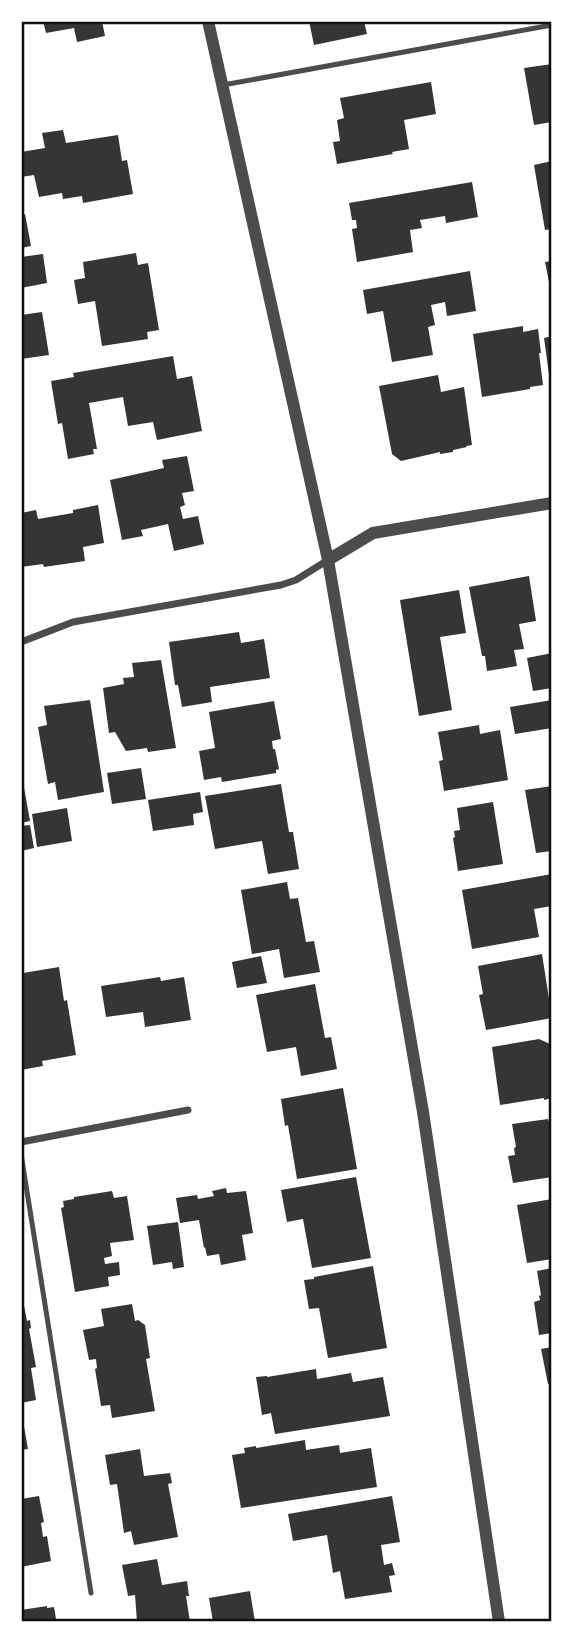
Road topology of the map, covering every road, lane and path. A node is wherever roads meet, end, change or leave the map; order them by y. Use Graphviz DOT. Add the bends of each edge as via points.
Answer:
graph roads {
  1 [pos="208,21"];
  2 [pos="552,25"];
  3 [pos="223,85"];
  4 [pos="552,503"];
  5 [pos="328,560"];
  6 [pos="21,642"];
  7 [pos="188,1110"];
  8 [pos="21,1142"];
  9 [pos="21,1154"];
  10 [pos="91,1593"];
  11 [pos="499,1622"];
  1 -- 3 [label="street"];
  2 -- 3 [label="lane"];
  3 -- 5 [label="street"];
  4 -- 5 [label="street" via="373,533"];
  5 -- 6 [label="street" via="281,585 72,622"];
  5 -- 11 [label="street" via="423,1112"];
  7 -- 8 [label="street"];
  9 -- 10 [label="lane"];
}
